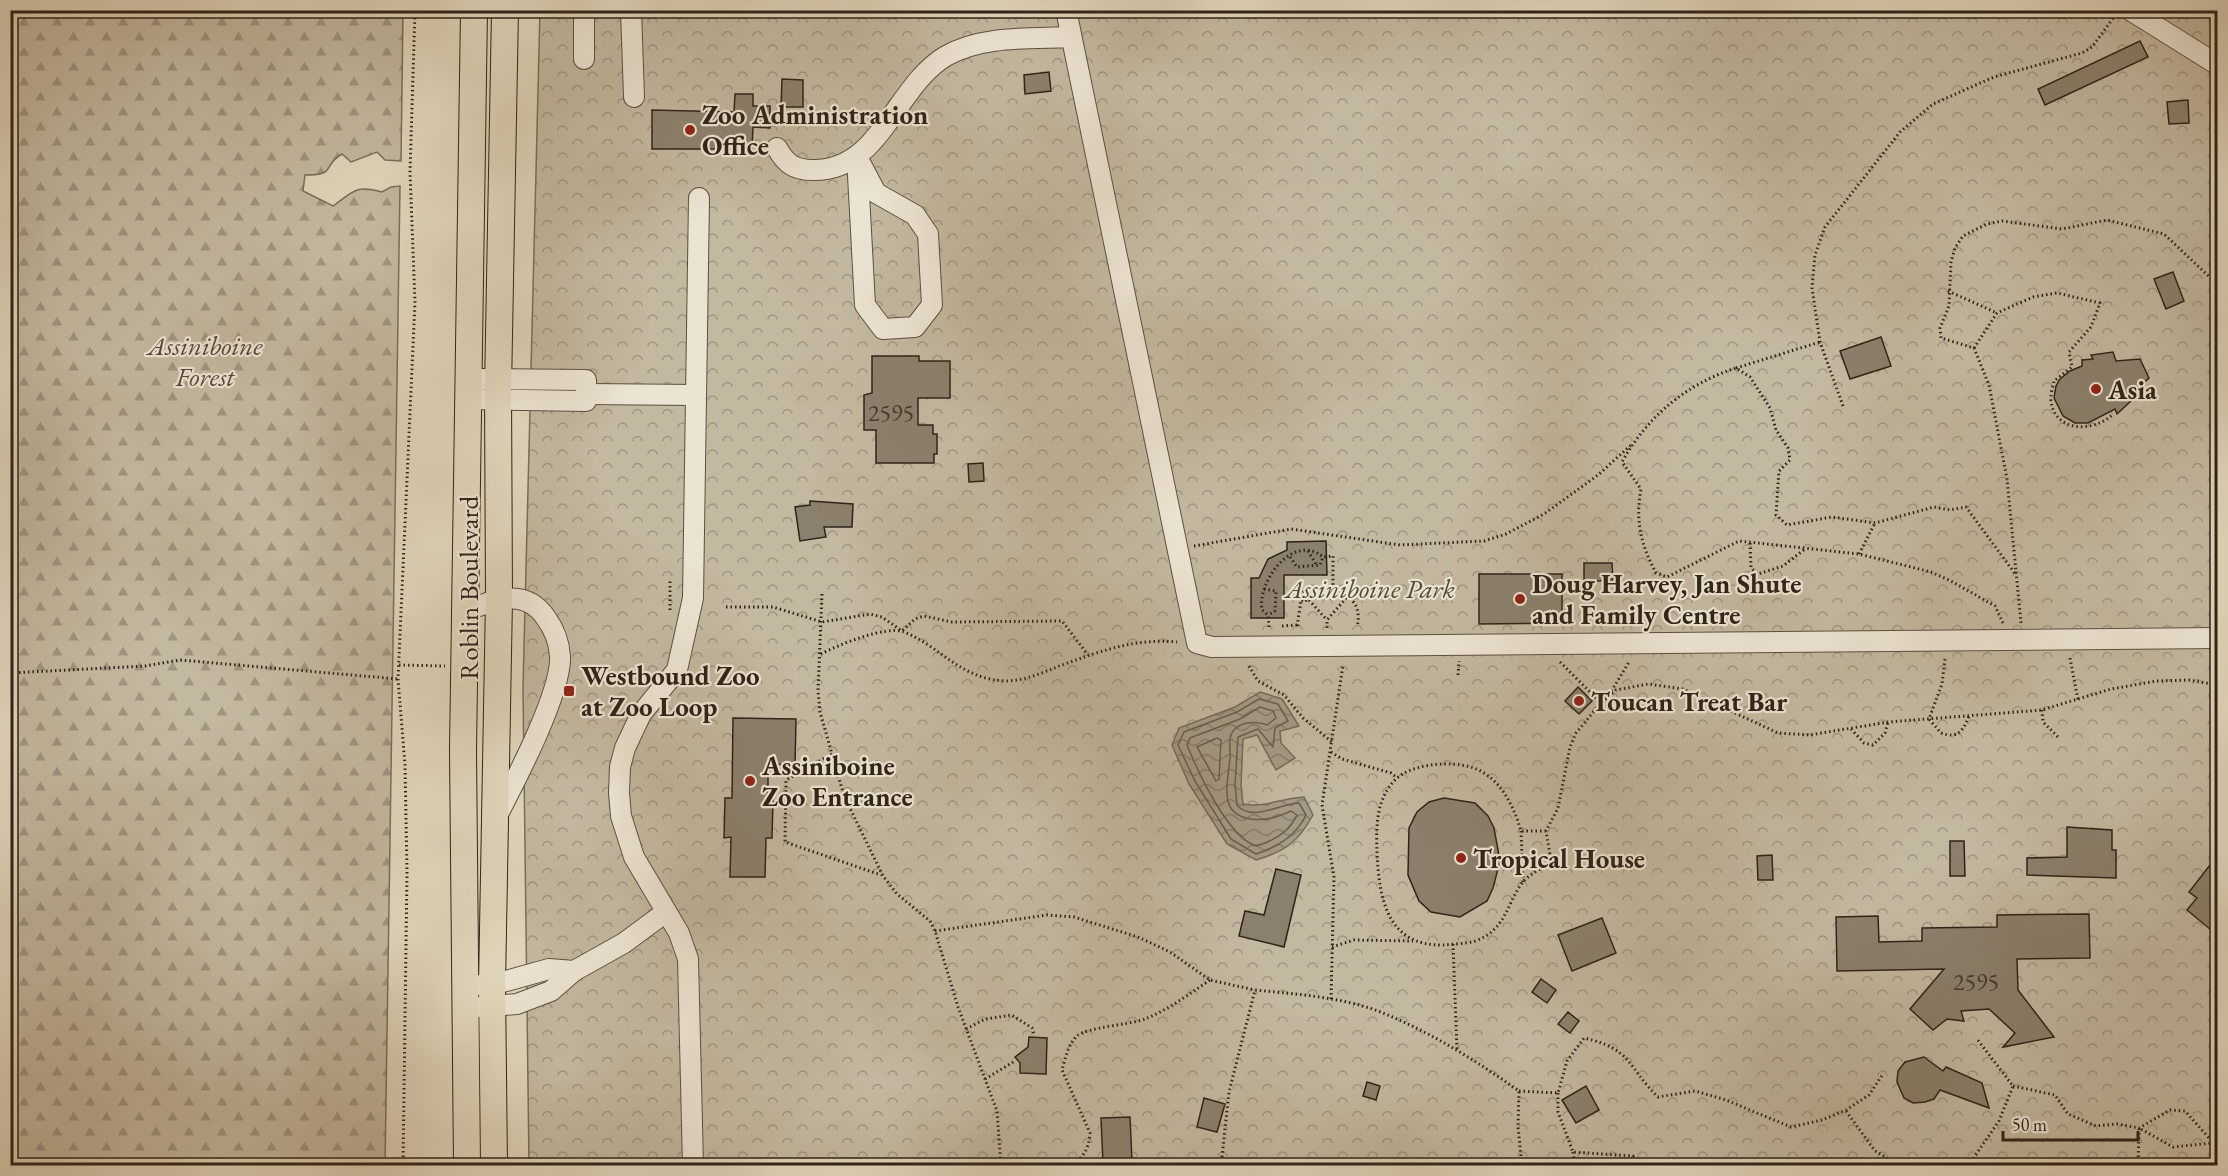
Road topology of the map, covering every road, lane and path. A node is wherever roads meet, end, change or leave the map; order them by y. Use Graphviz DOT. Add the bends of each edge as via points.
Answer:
graph roads {
  1 [pos="415,10"];
  2 [pos="474,10"];
  3 [pos="505,10"];
  4 [pos="584,10"];
  5 [pos="632,10"];
  6 [pos="1066,10"];
  7 [pos="2119,10"];
  8 [pos="2130,10"];
  9 [pos="1071,37"];
  10 [pos="584,59"];
  11 [pos="2217,65"];
  12 [pos="634,97"];
  13 [pos="777,148"];
  14 [pos="857,157"];
  15 [pos="699,198"];
  16 [pos="2217,285"];
  17 [pos="1948,291"];
  18 [pos="1997,313"];
  19 [pos="1820,342"];
  20 [pos="1974,348"];
  21 [pos="1736,368"];
  22 [pos="469,389"];
  23 [pos="499,389"];
  24 [pos="696,395"];
  25 [pos="1843,406"];
  26 [pos="2112,415"];
  27 [pos="1634,442"];
  28 [pos="1875,523"];
  29 [pos="1750,543"];
  30 [pos="1179,548"];
  31 [pos="1807,548"];
  32 [pos="1308,550"];
  33 [pos="1859,554"];
  34 [pos="1290,557"];
  35 [pos="1323,557"];
  36 [pos="1316,564"];
  37 [pos="2016,575"];
  38 [pos="1333,588"];
  39 [pos="1264,589"];
  40 [pos="1312,592"];
  41 [pos="822,594"];
  42 [pos="1348,596"];
  43 [pos="500,599"];
  44 [pos="1302,600"];
  45 [pos="1309,600"];
  46 [pos="726,607"];
  47 [pos="464,611"];
  48 [pos="1268,615"];
  49 [pos="1327,620"];
  50 [pos="822,622"];
  51 [pos="1298,625"];
  52 [pos="902,631"];
  53 [pos="2017,638"];
  54 [pos="2066,638"];
  55 [pos="2217,638"];
  56 [pos="1947,639"];
  57 [pos="1641,642"];
  58 [pos="1197,643"];
  59 [pos="1544,644"];
  60 [pos="1244,646"];
  61 [pos="1302,646"];
  62 [pos="1342,646"];
  63 [pos="821,654"];
  64 [pos="1088,656"];
  65 [pos="399,665"];
  66 [pos="451,666"];
  67 [pos="10,673"];
  68 [pos="398,679"];
  69 [pos="2217,685"];
  70 [pos="1606,699"];
  71 [pos="2078,700"];
  72 [pos="1602,703"];
  73 [pos="2042,710"];
  74 [pos="1969,716"];
  75 [pos="1929,719"];
  76 [pos="1888,722"];
  77 [pos="1851,729"];
  78 [pos="2059,738"];
  79 [pos="1332,742"];
  80 [pos="1330,752"];
  81 [pos="832,754"];
  82 [pos="1396,778"];
  83 [pos="495,821"];
  84 [pos="1521,831"];
  85 [pos="1546,831"];
  86 [pos="883,876"];
  87 [pos="1523,882"];
  88 [pos="666,912"];
  89 [pos="934,931"];
  90 [pos="1413,941"];
  91 [pos="1453,944"];
  92 [pos="1332,947"];
  93 [pos="1210,980"];
  94 [pos="1255,990"];
  95 [pos="465,996"];
  96 [pos="492,996"];
  97 [pos="1331,999"];
  98 [pos="966,1029"];
  99 [pos="1034,1034"];
  100 [pos="1977,1039"];
  101 [pos="1457,1050"];
  102 [pos="1015,1061"];
  103 [pos="1883,1074"];
  104 [pos="985,1079"];
  105 [pos="2013,1086"];
  106 [pos="1519,1091"];
  107 [pos="1558,1093"];
  108 [pos="1846,1110"];
  109 [pos="2139,1128"];
  110 [pos="2212,1143"];
  111 [pos="2217,1148"];
  112 [pos="1573,1152"];
  113 [pos="403,1166"];
  114 [pos="467,1166"];
  115 [pos="494,1166"];
  116 [pos="693,1166"];
  117 [pos="1001,1166"];
  118 [pos="1069,1166"];
  119 [pos="1221,1166"];
  120 [pos="1522,1166"];
  121 [pos="1575,1166"];
  122 [pos="1636,1166"];
  123 [pos="1901,1166"];
  124 [pos="1968,1166"];
  125 [pos="2138,1166"];
  1 -- 65 [label="path" via="410,172 416,302"];
  2 -- 22 [label="main road, Roblin Boulevard"];
  3 -- 23 [label="main road, Roblin Boulevard"];
  4 -- 10 [label="lane"];
  5 -- 12 [label="lane"];
  6 -- 9 [label="lane"];
  7 -- 19 [label="path" via="2104,33 2082,53 1973,84 1933,104 1900,132 1836,212 1819,241 1812,288"];
  8 -- 11 [label="lane"];
  9 -- 14 [label="lane" via="992,42 947,55 922,75"];
  9 -- 30 [label="lane"];
  13 -- 14 [label="lane" via="789,165 811,170 843,166"];
  14 -- 14 [label="lane" via="865,305 883,329 915,327 932,305 928,234 915,215 876,193"];
  15 -- 24 [label="lane"];
  16 -- 17 [label="path" via="2164,234 2107,220 2062,229 2002,221 1963,236 1951,262"];
  17 -- 18 [label="path"];
  17 -- 20 [label="path" via="1941,338"];
  18 -- 20 [label="path"];
  18 -- 26 [label="path" via="2033,297 2057,293 2100,303 2091,327 2069,352 2072,367 2054,381 2051,402 2061,420 2075,428 2095,426"];
  19 -- 21 [label="path"];
  19 -- 25 [label="path"];
  20 -- 37 [label="path" via="1989,385 2007,479"];
  21 -- 27 [label="path" via="1700,382 1671,402"];
  21 -- 28 [label="path" via="1750,376 1788,448 1790,460 1779,471 1776,515 1787,525 1832,517"];
  22 -- 23 [label="lane"];
  22 -- 47 [label="main road, Roblin Boulevard"];
  23 -- 24 [label="lane"];
  23 -- 43 [label="main road, Roblin Boulevard"];
  24 -- 88 [label="lane" via="693,598 677,670 641,714 620,767 619,794 627,838 644,877"];
  27 -- 29 [label="path" via="1622,462 1641,489 1637,509 1639,532 1656,573 1667,577 1739,542"];
  27 -- 30 [label="path" via="1598,475 1544,514 1506,534 1484,540 1400,545 1291,529"];
  28 -- 33 [label="path"];
  28 -- 37 [label="path" via="1934,507 1966,507"];
  29 -- 31 [label="path"];
  29 -- 31 [label="path" via="1751,568 1758,574 1783,566"];
  30 -- 58 [label="lane"];
  31 -- 33 [label="path"];
  32 -- 34 [label="path"];
  32 -- 35 [label="path"];
  32 -- 36 [label="path"];
  33 -- 53 [label="path" via="1951,581 1995,606"];
  34 -- 36 [label="path" via="1297,567"];
  34 -- 39 [label="path" via="1273,569"];
  35 -- 36 [label="path" via="1320,565"];
  35 -- 38 [label="path" via="1333,556"];
  37 -- 53 [label="path"];
  38 -- 40 [label="path"];
  38 -- 42 [label="path"];
  39 -- 48 [label="path" via="1260,599 1262,610"];
  39 -- 48 [label="path" via="1276,591 1275,611"];
  40 -- 44 [label="path" via="1300,593"];
  40 -- 45 [label="path"];
  41 -- 50 [label="path"];
  42 -- 49 [label="path"];
  42 -- 62 [label="path" via="1359,618"];
  43 -- 47 [label="lane"];
  43 -- 83 [label="main road, Roblin Boulevard"];
  43 -- 83 [label="lane" via="529,600 540,608 551,625 560,655 549,701"];
  44 -- 45 [label="path"];
  44 -- 51 [label="path"];
  45 -- 49 [label="path"];
  46 -- 50 [label="path" via="773,607"];
  47 -- 95 [label="main road, Roblin Boulevard"];
  48 -- 51 [label="path" via="1269,627"];
  49 -- 62 [label="path"];
  50 -- 52 [label="path" via="870,614"];
  50 -- 63 [label="path"];
  51 -- 61 [label="path"];
  52 -- 63 [label="path" via="868,635"];
  52 -- 64 [label="path" via="967,671 1005,681 1037,675"];
  52 -- 64 [label="path" via="924,616 952,622 1062,621"];
  53 -- 54 [label="lane"];
  53 -- 56 [label="lane"];
  54 -- 55 [label="lane"];
  54 -- 71 [label="path"];
  56 -- 57 [label="lane"];
  56 -- 75 [label="path" via="1942,684"];
  57 -- 59 [label="lane"];
  57 -- 70 [label="path"];
  58 -- 60 [label="lane" via="1212,647"];
  58 -- 64 [label="path" via="1143,640"];
  59 -- 62 [label="lane"];
  59 -- 72 [label="path"];
  60 -- 61 [label="lane"];
  60 -- 79 [label="path" via="1248,665 1258,681 1284,695 1303,718"];
  61 -- 62 [label="lane"];
  62 -- 79 [label="path"];
  63 -- 81 [label="path" via="820,712"];
  65 -- 66 [label="path"];
  65 -- 68 [label="path"];
  67 -- 68 [label="path" via="145,666 180,660"];
  68 -- 113 [label="path" via="407,872"];
  69 -- 71 [label="path" via="2188,680 2157,681"];
  70 -- 72 [label="path"];
  70 -- 77 [label="path" via="1616,690 1633,686 1665,686 1696,694 1778,733 1810,735"];
  71 -- 73 [label="path"];
  72 -- 85 [label="path" via="1576,733 1558,808"];
  73 -- 74 [label="path"];
  73 -- 78 [label="path" via="2043,722"];
  74 -- 75 [label="path"];
  74 -- 75 [label="path" via="1956,735 1941,733"];
  75 -- 76 [label="path"];
  76 -- 77 [label="path"];
  76 -- 77 [label="path" via="1885,733 1873,745 1864,743"];
  79 -- 80 [label="path"];
  80 -- 82 [label="path"];
  80 -- 92 [label="path" via="1322,805 1334,878"];
  81 -- 86 [label="path" via="853,819"];
  81 -- 86 [label="path" via="786,780 785,842"];
  82 -- 84 [label="path" via="1442,763 1479,769 1503,790"];
  82 -- 90 [label="path" via="1383,797 1376,823 1378,883 1381,899 1399,931"];
  83 -- 96 [label="main road, Roblin Boulevard"];
  84 -- 85 [label="path"];
  84 -- 87 [label="path"];
  85 -- 87 [label="path" via="1551,861"];
  86 -- 89 [label="path" via="897,894 930,921"];
  87 -- 91 [label="path" via="1506,916 1494,930 1475,941"];
  88 -- 96 [label="lane" via="624,943 574,971 551,991 517,1004"];
  88 -- 116 [label="lane" via="688,959"];
  89 -- 93 [label="path" via="1037,916 1074,917 1138,937 1170,952"];
  89 -- 98 [label="path"];
  90 -- 91 [label="path"];
  90 -- 92 [label="path" via="1354,940"];
  91 -- 101 [label="path"];
  92 -- 97 [label="path"];
  93 -- 94 [label="path"];
  93 -- 118 [label="path" via="1143,1020 1077,1036 1062,1070 1090,1133 1090,1143 1084,1155"];
  94 -- 97 [label="path"];
  94 -- 119 [label="path" via="1228,1092"];
  95 -- 96 [label="lane"];
  95 -- 114 [label="main road, Roblin Boulevard"];
  96 -- 115 [label="main road, Roblin Boulevard"];
  97 -- 101 [label="path" via="1377,1011"];
  98 -- 99 [label="path" via="985,1019 1012,1015 1032,1028"];
  98 -- 104 [label="path"];
  100 -- 105 [label="path"];
  101 -- 106 [label="path"];
  102 -- 104 [label="path"];
  103 -- 108 [label="path" via="1869,1095"];
  104 -- 117 [label="path" via="997,1111"];
  105 -- 109 [label="path" via="2055,1095 2068,1114 2096,1126"];
  105 -- 124 [label="path" via="1999,1121"];
  106 -- 107 [label="path"];
  106 -- 120 [label="path"];
  107 -- 108 [label="path" via="1567,1061 1584,1038 1606,1043 1630,1060 1658,1097 1695,1091 1791,1127"];
  107 -- 112 [label="path" via="1558,1112"];
  108 -- 123 [label="path" via="1875,1151"];
  109 -- 110 [label="path" via="2173,1147"];
  109 -- 110 [label="path" via="2170,1110 2185,1111"];
  109 -- 125 [label="path"];
  110 -- 111 [label="path"];
  112 -- 121 [label="path"];
  112 -- 122 [label="path" via="1634,1156"];
}
